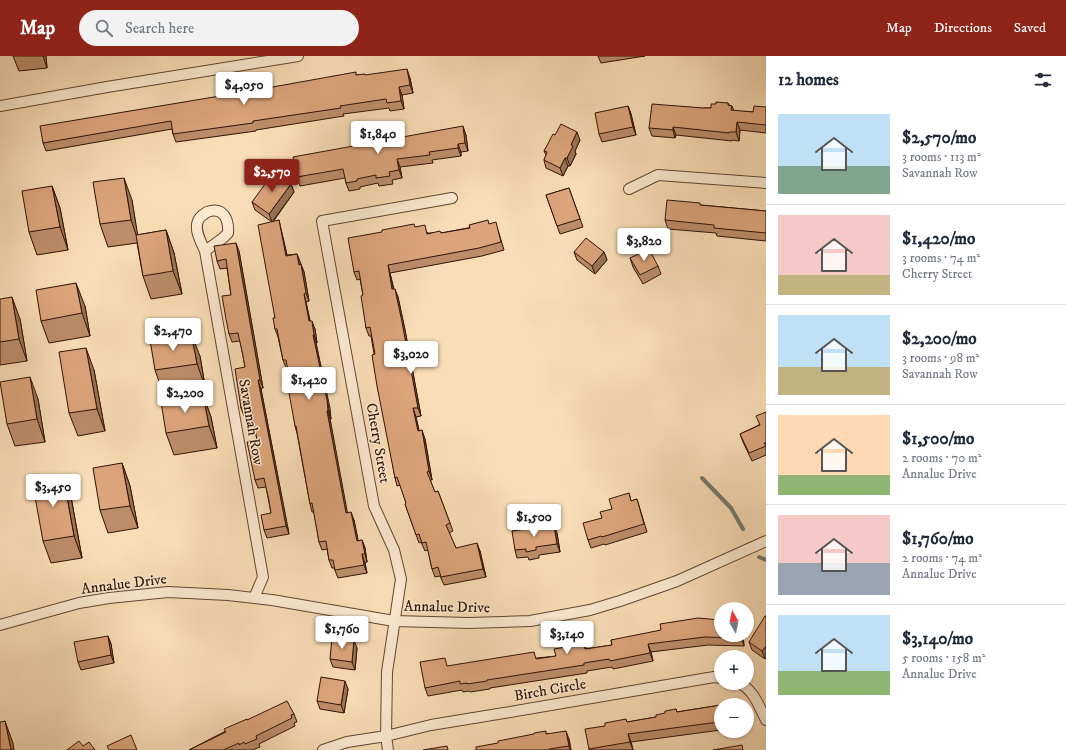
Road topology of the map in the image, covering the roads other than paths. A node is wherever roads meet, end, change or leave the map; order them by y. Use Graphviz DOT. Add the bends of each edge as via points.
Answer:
graph roads {
  1 [pos="298,56"];
  2 [pos="0,106"];
  3 [pos="766,183"];
  4 [pos="629,189"];
  5 [pos="452,198"];
  6 [pos="205,251"];
  7 [pos="766,541"];
  8 [pos="254,598"];
  9 [pos="394,621"];
  10 [pos="0,625"];
  11 [pos="714,677"];
  12 [pos="749,690"];
  13 [pos="766,720"];
  14 [pos="386,736"];
  15 [pos="323,750"];
  16 [pos="388,750"];
  1 -- 2 [label="street"];
  3 -- 4 [label="street" via="658,174"];
  5 -- 9 [label="street, Cherry Street" via="322,222 374,506 394,550 401,579"];
  6 -- 8 [label="street, Savannah Row" via="263,577"];
  7 -- 9 [label="street, Annalue Drive" via="677,581 590,610 530,621"];
  8 -- 9 [label="street, Annalue Drive"];
  8 -- 10 [label="street, Annalue Drive" via="228,594 168,592 109,598 79,603"];
  9 -- 14 [label="street, Cherry Street" via="387,672"];
  11 -- 14 [label="street, Birch Circle" via="430,725"];
  12 -- 13 [label="street"];
  14 -- 15 [label="street, Birch Circle" via="347,742"];
  14 -- 16 [label="street, Cherry Street"];
}
